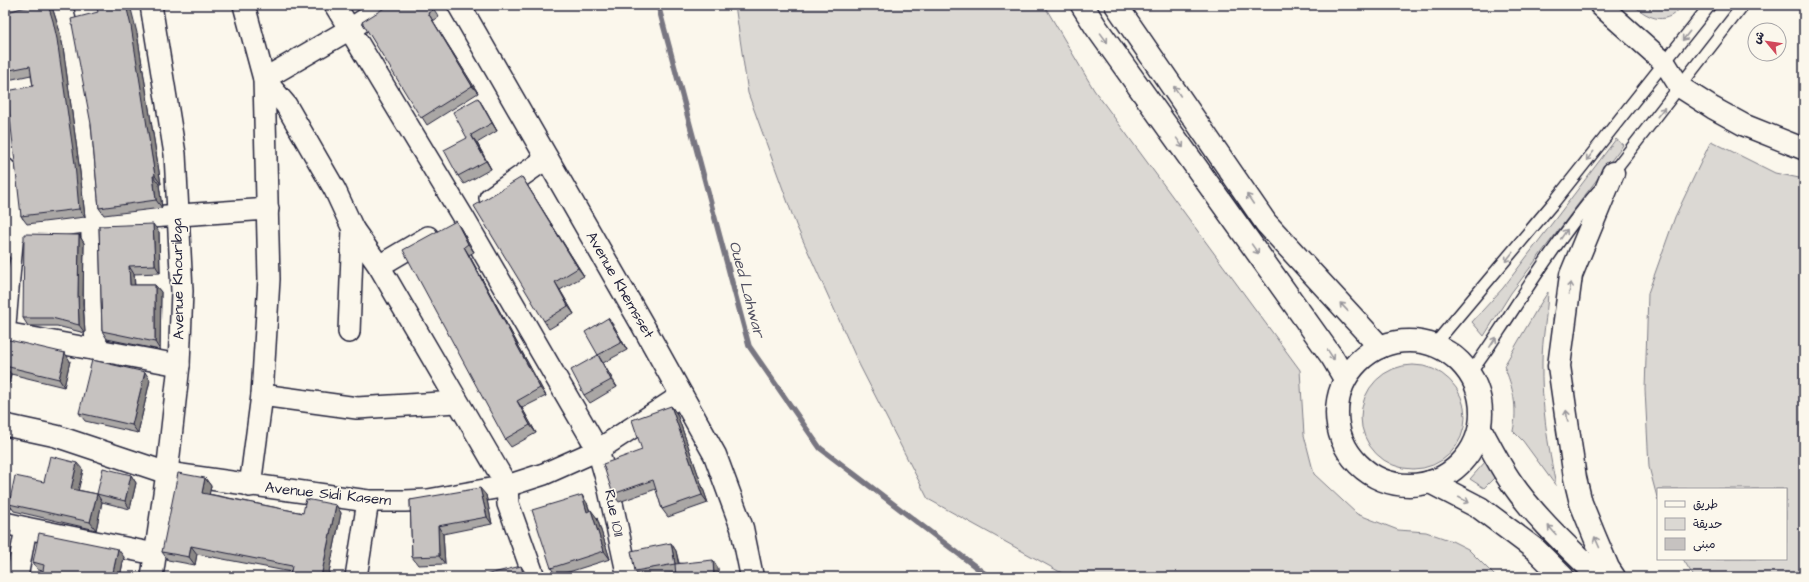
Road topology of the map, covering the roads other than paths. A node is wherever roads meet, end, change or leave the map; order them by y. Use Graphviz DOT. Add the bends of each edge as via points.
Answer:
graph roads {
  1 [pos="32,5"];
  2 [pos="62,5"];
  3 [pos="151,5"];
  4 [pos="244,5"];
  5 [pos="335,5"];
  6 [pos="387,5"];
  7 [pos="459,5"];
  8 [pos="1082,5"];
  9 [pos="1116,5"];
  10 [pos="1600,5"];
  11 [pos="1710,5"];
  12 [pos="1743,5"];
  13 [pos="5,12"];
  14 [pos="350,29"];
  15 [pos="1665,63"];
  16 [pos="264,79"];
  17 [pos="1680,87"];
  18 [pos="1804,149"];
  19 [pos="547,158"];
  20 [pos="5,169"];
  21 [pos="1613,173"];
  22 [pos="268,209"];
  23 [pos="177,215"];
  24 [pos="463,217"];
  25 [pos="92,221"];
  26 [pos="352,228"];
  27 [pos="9,231"];
  28 [pos="379,266"];
  29 [pos="5,324"];
  30 [pos="349,332"];
  31 [pos="5,333"];
  32 [pos="1434,345"];
  33 [pos="1380,347"];
  34 [pos="96,349"];
  35 [pos="179,365"];
  36 [pos="1470,373"];
  37 [pos="1345,379"];
  38 [pos="262,395"];
  39 [pos="682,395"];
  40 [pos="457,402"];
  41 [pos="5,425"];
  42 [pos="1480,428"];
  43 [pos="598,450"];
  44 [pos="167,474"];
  45 [pos="1430,482"];
  46 [pos="250,486"];
  47 [pos="507,486"];
  48 [pos="368,501"];
  49 [pos="5,523"];
  50 [pos="26,528"];
  51 [pos="155,554"];
  52 [pos="526,573"];
  53 [pos="17,577"];
  54 [pos="152,577"];
  55 [pos="356,577"];
  56 [pos="628,577"];
  57 [pos="752,577"];
  58 [pos="1563,577"];
  59 [pos="1599,577"];
  60 [pos="1614,577"];
  1 -- 13 [label="street"];
  2 -- 25 [label="street" via="81,106 90,179"];
  3 -- 23 [label="street, Avenue Khouribga" via="175,154"];
  4 -- 16 [label="street"];
  5 -- 14 [label="street, Rue 1011"];
  6 -- 14 [label="street"];
  7 -- 19 [label="street, Avenue Khemsset"];
  8 -- 37 [label="street, one-way" via="1332,357"];
  33 -- 9 [label="street, one-way" via="1266,223"];
  10 -- 15 [label="street"];
  11 -- 15 [label="lane, one-way"];
  12 -- 17 [label="lane"];
  14 -- 16 [label="street"];
  14 -- 24 [label="street, Rue 1011"];
  15 -- 17 [label="street"];
  15 -- 32 [label="lane, one-way" via="1554,202"];
  16 -- 22 [label="street"];
  16 -- 26 [label="street" via="286,105 335,190"];
  17 -- 18 [label="street" via="1744,125"];
  21 -- 17 [label="lane, one-way"];
  19 -- 24 [label="street"];
  19 -- 39 [label="street, Avenue Khemsset"];
  20 -- 27 [label="street"];
  36 -- 21 [label="lane, one-way" via="1571,223"];
  60 -- 21 [label="street, one-way" via="1581,503 1559,366 1572,275"];
  22 -- 23 [label="street"];
  22 -- 38 [label="street" via="269,279"];
  23 -- 25 [label="street"];
  23 -- 35 [label="street, Avenue Khouribga" via="182,291"];
  24 -- 28 [label="street"];
  24 -- 43 [label="street, Rue 1011"];
  25 -- 27 [label="street"];
  25 -- 34 [label="street"];
  26 -- 28 [label="street"];
  26 -- 30 [label="street"];
  27 -- 29 [label="street"];
  28 -- 40 [label="street"];
  31 -- 34 [label="street"];
  32 -- 33 [label="street" via="1413,341"];
  32 -- 36 [label="street" via="1460,361"];
  33 -- 37 [label="street" via="1358,362"];
  34 -- 35 [label="street"];
  35 -- 44 [label="street, Avenue Khouribga"];
  36 -- 42 [label="street" via="1479,397"];
  37 -- 45 [label="street" via="1338,396 1337,419 1342,442 1354,462 1372,477 1394,485 1418,486"];
  38 -- 40 [label="street" via="357,408"];
  38 -- 46 [label="street"];
  39 -- 43 [label="street, Avenue Sidi Kasem"];
  39 -- 57 [label="street, Avenue Khemsset" via="715,455 742,528"];
  40 -- 47 [label="street"];
  41 -- 44 [label="street, Avenue Sidi Kasem" via="56,436"];
  42 -- 45 [label="street" via="1474,446 1465,460 1453,471"];
  59 -- 42 [label="street, one-way" via="1522,497"];
  43 -- 47 [label="street, Avenue Sidi Kasem" via="544,474"];
  43 -- 56 [label="street, Rue 1011"];
  44 -- 46 [label="street, Avenue Sidi Kasem"];
  44 -- 51 [label="street, Avenue Khouribga"];
  45 -- 58 [label="street, one-way" via="1485,511 1536,550"];
  46 -- 48 [label="street, Avenue Sidi Kasem"];
  47 -- 48 [label="street, Avenue Sidi Kasem" via="428,500"];
  47 -- 52 [label="street" via="508,504"];
  48 -- 55 [label="street"];
  49 -- 50 [label="street"];
  50 -- 51 [label="street"];
  50 -- 53 [label="street"];
  51 -- 54 [label="street, Avenue Khouribga"];
}
